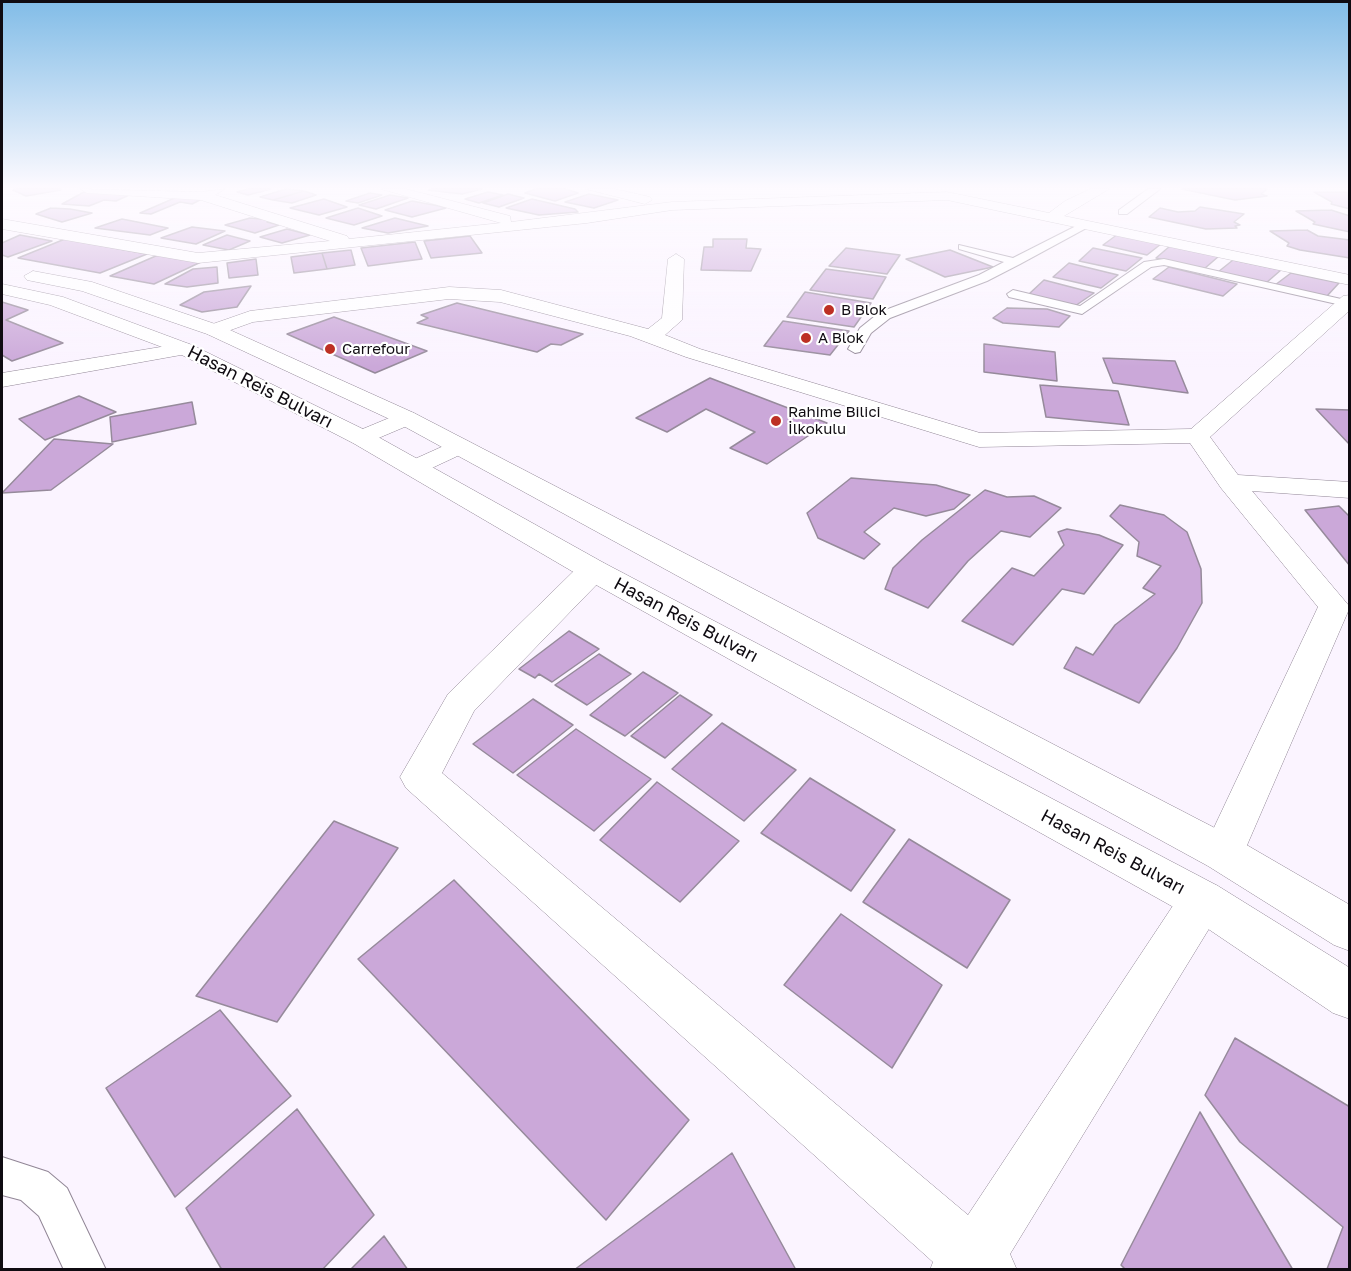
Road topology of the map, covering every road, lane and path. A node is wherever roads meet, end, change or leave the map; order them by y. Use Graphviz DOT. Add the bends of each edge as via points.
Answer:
graph roads {
  1 [pos="142,248"];
  2 [pos="299,248"];
  3 [pos="968,248"];
  4 [pos="1041,248"];
  5 [pos="1176,248"];
  6 [pos="676,259"];
  7 [pos="1016,262"];
  8 [pos="2,270"];
  9 [pos="2,289"];
  10 [pos="1013,294"];
  11 [pos="1348,295"];
  12 [pos="214,330"];
  13 [pos="650,337"];
  14 [pos="185,349"];
  15 [pos="855,349"];
  16 [pos="2,380"];
  17 [pos="406,418"];
  18 [pos="1197,436"];
  19 [pos="362,438"];
  20 [pos="457,447"];
  21 [pos="417,467"];
  22 [pos="1230,482"];
  23 [pos="1350,490"];
  24 [pos="593,570"];
  25 [pos="1342,609"];
  26 [pos="1223,854"];
  27 [pos="1202,900"];
  28 [pos="1350,930"];
  29 [pos="1350,996"];
  30 [pos="2,1176"];
  31 [pos="974,1266"];
  32 [pos="86,1269"];
  1 -- 2 [label="street" via="198,258"];
  3 -- 7 [label="lane"];
  4 -- 7 [label="lane"];
  5 -- 11 [label="street"];
  6 -- 13 [label="street" via="672,320"];
  7 -- 15 [label="lane" via="885,315 865,331"];
  8 -- 12 [label="street, Hasan Reis Bulvarı" via="86,286"];
  9 -- 14 [label="street, Hasan Reis Bulvarı" via="56,301"];
  10 -- 11 [label="lane" via="1085,309 1148,264 1164,262"];
  11 -- 18 [label="street"];
  12 -- 13 [label="street" via="250,317 449,293 501,296"];
  12 -- 17 [label="street, Hasan Reis Bulvarı"];
  13 -- 18 [label="street" via="978,440"];
  14 -- 16 [label="street"];
  14 -- 19 [label="street, Hasan Reis Bulvarı"];
  17 -- 19 [label="street"];
  17 -- 20 [label="street, Hasan Reis Bulvarı"];
  18 -- 22 [label="street"];
  19 -- 21 [label="street, Hasan Reis Bulvarı"];
  20 -- 21 [label="street"];
  20 -- 26 [label="street, Hasan Reis Bulvarı"];
  21 -- 24 [label="street, Hasan Reis Bulvarı"];
  22 -- 23 [label="street"];
  22 -- 25 [label="street"];
  24 -- 27 [label="street, Hasan Reis Bulvarı"];
  24 -- 31 [label="street" via="461,703 420,777"];
  25 -- 26 [label="street"];
  26 -- 28 [label="street, Hasan Reis Bulvarı"];
  27 -- 29 [label="street, Hasan Reis Bulvarı"];
  27 -- 31 [label="street"];
  30 -- 32 [label="lane" via="34,1186 53,1202"];
}
